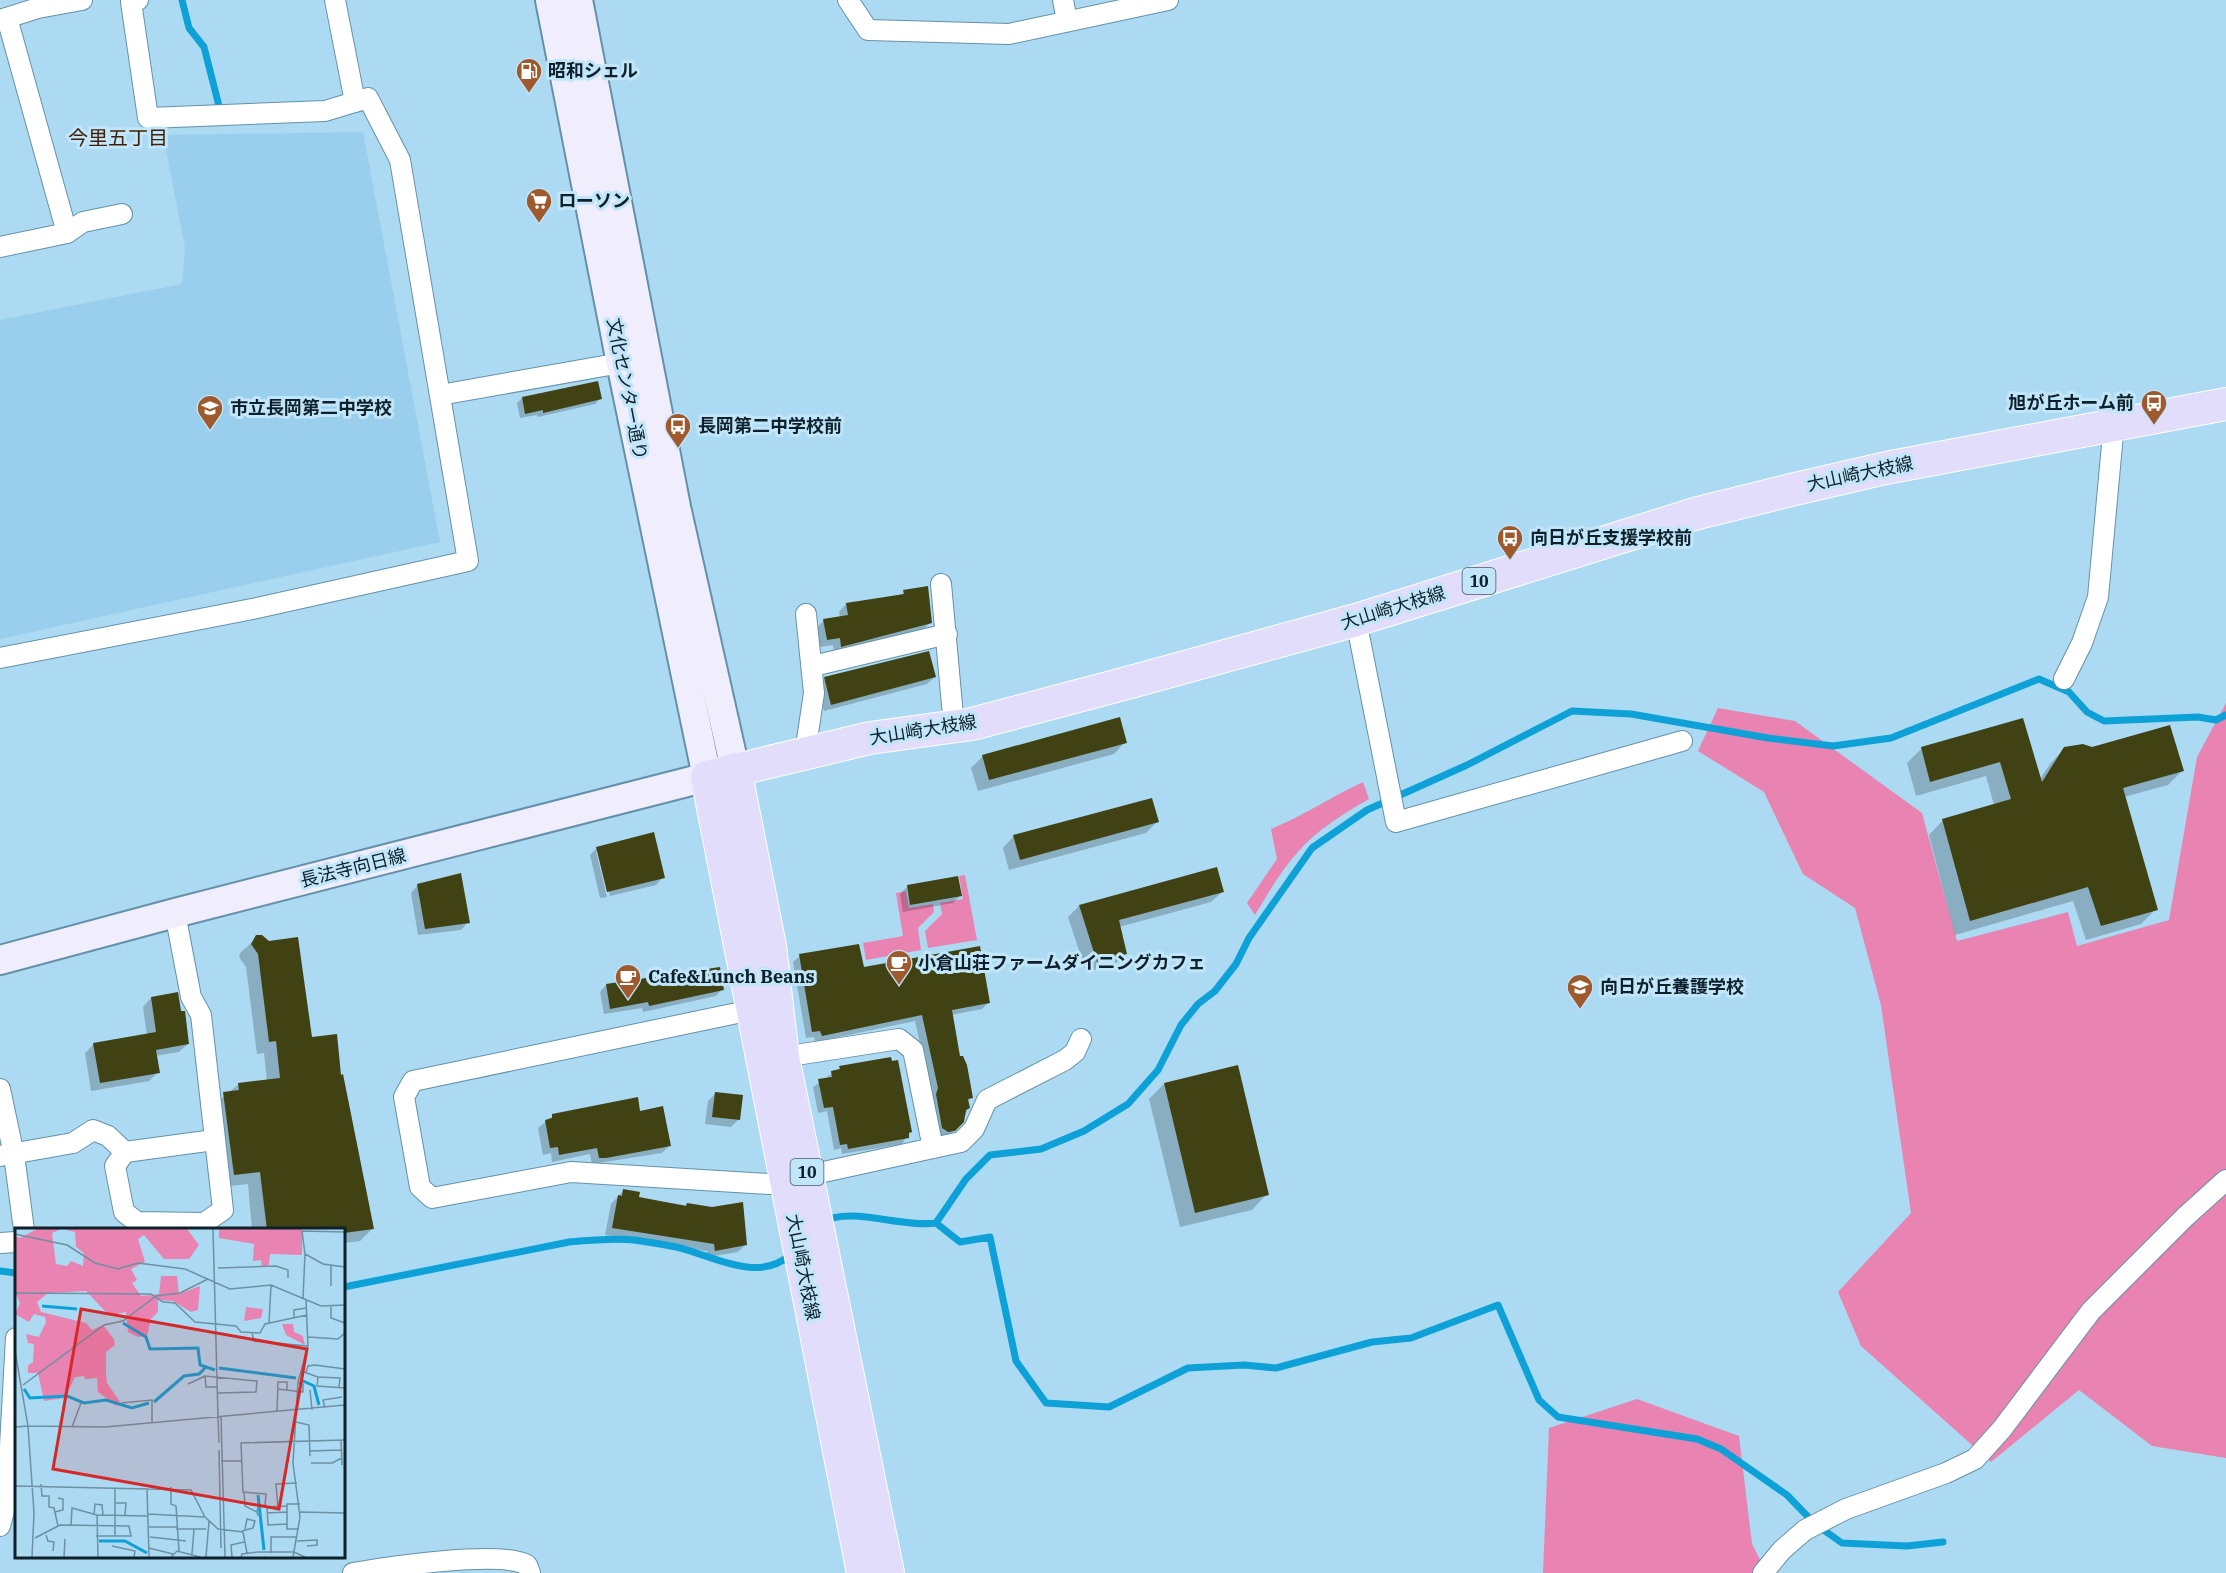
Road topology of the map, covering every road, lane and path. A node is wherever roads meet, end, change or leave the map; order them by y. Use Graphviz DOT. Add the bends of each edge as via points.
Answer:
graph roads {
  1 [pos="82,0"];
  2 [pos="335,0"];
  3 [pos="550,0"];
  4 [pos="578,0"];
  5 [pos="848,0"];
  6 [pos="1063,0"];
  7 [pos="1168,0"];
  8 [pos="133,1"];
  9 [pos="3,19"];
  10 [pos="1066,21"];
  11 [pos="355,102"];
  12 [pos="122,214"];
  13 [pos="67,233"];
  14 [pos="0,247"];
  15 [pos="634,360"];
  16 [pos="440,395"];
  17 [pos="2226,404"];
  18 [pos="2114,423"];
  19 [pos="941,584"];
  20 [pos="806,614"];
  21 [pos="1356,620"];
  22 [pos="947,634"];
  23 [pos="0,658"];
  24 [pos="813,666"];
  25 [pos="2064,679"];
  26 [pos="954,727"];
  27 [pos="1682,741"];
  28 [pos="805,753"];
  29 [pos="721,773"];
  30 [pos="174,913"];
  31 [pos="0,960"];
  32 [pos="764,1007"];
  33 [pos="1081,1039"];
  34 [pos="783,1057"];
  35 [pos="0,1089"];
  36 [pos="214,1140"];
  37 [pos="933,1148"];
  38 [pos="125,1152"];
  39 [pos="7,1156"];
  40 [pos="796,1178"];
  41 [pos="2226,1180"];
  42 [pos="24,1228"];
  43 [pos="15,1242"];
  44 [pos="0,1243"];
  45 [pos="10,1349"];
  46 [pos="4,1464"];
  47 [pos="0,1526"];
  48 [pos="353,1573"];
  49 [pos="530,1573"];
  50 [pos="863,1573"];
  51 [pos="888,1573"];
  52 [pos="1763,1573"];
  1 -- 9 [label="street"];
  2 -- 11 [label="street"];
  3 -- 15 [label="street, 文化センター通り"];
  4 -- 15 [label="street, 文化センター通り"];
  5 -- 10 [label="street" via="868,30 1009,34"];
  6 -- 10 [label="street"];
  7 -- 10 [label="street"];
  8 -- 11 [label="street" via="148,118 325,111"];
  9 -- 13 [label="street"];
  11 -- 16 [label="street" via="368,98 400,160"];
  12 -- 13 [label="street" via="83,222"];
  13 -- 14 [label="street"];
  15 -- 16 [label="street"];
  15 -- 29 [label="street, 文化センター通り" via="676,507"];
  16 -- 23 [label="street" via="468,561 257,608"];
  17 -- 18 [label="main road, 大山崎大枝線 / 10"];
  18 -- 21 [label="main road, 大山崎大枝線 / 10" via="1886,468 1698,513"];
  18 -- 25 [label="street" via="2098,597"];
  19 -- 22 [label="street"];
  20 -- 24 [label="street"];
  21 -- 26 [label="main road, 大山崎大枝線 / 10"];
  21 -- 27 [label="street" via="1396,822"];
  22 -- 24 [label="street"];
  22 -- 26 [label="street"];
  24 -- 28 [label="street" via="814,693"];
  26 -- 28 [label="main road, 大山崎大枝線 / 10" via="870,738"];
  28 -- 29 [label="main road, 大山崎大枝線 / 10"];
  29 -- 30 [label="street, 長法寺向日線"];
  29 -- 32 [label="main road, 大山崎大枝線 / 10" via="770,946"];
  30 -- 31 [label="street, 長法寺向日線"];
  30 -- 36 [label="street" via="191,997 201,1015"];
  32 -- 34 [label="main road, 大山崎大枝線 / 10"];
  32 -- 40 [label="main road, 大山崎大枝線 / 10"];
  32 -- 40 [label="street" via="413,1081 404,1097 420,1187 432,1198 571,1172 769,1184"];
  33 -- 37 [label="street" via="1075,1052 1065,1060 987,1100 968,1137"];
  34 -- 37 [label="street" via="899,1039 913,1050"];
  34 -- 40 [label="main road, 大山崎大枝線 / 10"];
  35 -- 39 [label="street"];
  36 -- 38 [label="street"];
  36 -- 38 [label="street" via="223,1210 204,1223 137,1222 124,1212 115,1167"];
  37 -- 40 [label="street"];
  38 -- 39 [label="street" via="108,1136 93,1130 73,1143"];
  39 -- 42 [label="street"];
  40 -- 50 [label="main road, 大山崎大枝線 / 10"];
  40 -- 51 [label="main road, 大山崎大枝線 / 10"];
  41 -- 52 [label="street" via="2091,1311 1975,1459 1846,1509 1805,1530"];
  43 -- 44 [label="street"];
  45 -- 46 [label="street"];
  46 -- 47 [label="street" via="7,1500"];
  48 -- 49 [label="street" via="477,1559 518,1560 527,1564"];
}
